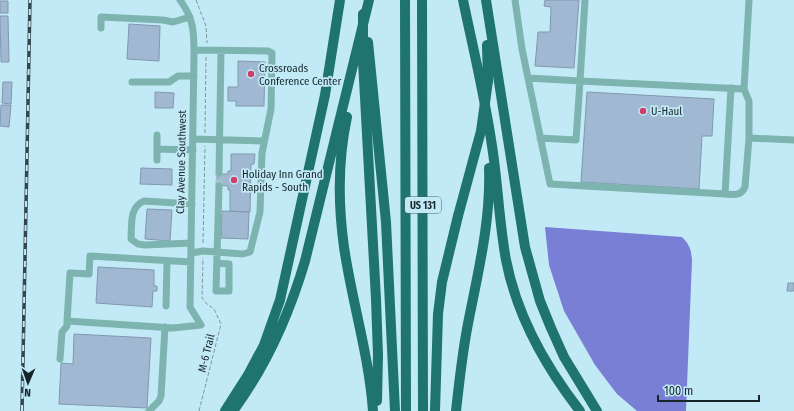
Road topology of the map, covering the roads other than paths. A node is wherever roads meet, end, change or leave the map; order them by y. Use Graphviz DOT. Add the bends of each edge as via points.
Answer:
graph roads {
  1 [pos="180,0"];
  2 [pos="340,0"];
  3 [pos="362,0"];
  4 [pos="369,0"];
  5 [pos="405,0"];
  6 [pos="422,0"];
  7 [pos="462,0"];
  8 [pos="485,0"];
  9 [pos="515,0"];
  10 [pos="585,0"];
  11 [pos="749,0"];
  12 [pos="365,12"];
  13 [pos="190,17"];
  14 [pos="101,28"];
  15 [pos="194,50"];
  16 [pos="221,50"];
  17 [pos="194,76"];
  18 [pos="528,78"];
  19 [pos="580,81"];
  20 [pos="132,82"];
  21 [pos="484,83"];
  22 [pos="731,88"];
  23 [pos="744,89"];
  24 [pos="158,135"];
  25 [pos="540,138"];
  26 [pos="749,138"];
  27 [pos="193,139"];
  28 [pos="219,140"];
  29 [pos="794,140"];
  30 [pos="264,141"];
  31 [pos="157,149"];
  32 [pos="193,150"];
  33 [pos="157,160"];
  34 [pos="219,173"];
  35 [pos="218,186"];
  36 [pos="725,194"];
  37 [pos="192,204"];
  38 [pos="191,243"];
  39 [pos="217,252"];
  40 [pos="191,253"];
  41 [pos="167,261"];
  42 [pos="191,262"];
  43 [pos="217,264"];
  44 [pos="166,306"];
  45 [pos="67,321"];
  46 [pos="165,327"];
  47 [pos="60,359"];
  48 [pos="149,411"];
  49 [pos="224,411"];
  50 [pos="234,411"];
  51 [pos="373,411"];
  52 [pos="377,411"];
  53 [pos="395,411"];
  54 [pos="406,411"];
  55 [pos="423,411"];
  56 [pos="435,411"];
  57 [pos="456,411"];
  58 [pos="580,411"];
  59 [pos="597,411"];
  1 -- 13 [label="street, Clay Avenue Southwest"];
  2 -- 49 [label="highway" via="325,96 280,300 261,351"];
  3 -- 12 [label="highway"];
  4 -- 12 [label="highway"];
  5 -- 54 [label="highway, US 131"];
  6 -- 55 [label="highway, US 131"];
  7 -- 21 [label="highway"];
  8 -- 21 [label="highway" via="487,34"];
  8 -- 59 [label="highway" via="526,254 540,300 564,357"];
  9 -- 18 [label="street"];
  10 -- 19 [label="street"];
  11 -- 23 [label="street"];
  12 -- 50 [label="highway" via="296,293 270,353"];
  12 -- 51 [label="highway" via="345,127 340,187 344,246 369,372"];
  12 -- 52 [label="highway, bridge" via="363,61 377,334"];
  12 -- 53 [label="highway, bridge" via="386,222"];
  13 -- 14 [label="street" via="171,23 163,20 101,17"];
  13 -- 15 [label="street, Clay Avenue Southwest" via="194,28"];
  15 -- 16 [label="street"];
  15 -- 17 [label="street, Clay Avenue Southwest"];
  16 -- 28 [label="street"];
  16 -- 30 [label="street" via="272,53 271,109"];
  17 -- 20 [label="street" via="178,76 169,82"];
  17 -- 27 [label="street, Clay Avenue Southwest"];
  18 -- 19 [label="street"];
  18 -- 25 [label="street"];
  19 -- 22 [label="street"];
  19 -- 25 [label="street" via="576,140"];
  21 -- 56 [label="highway, bridge" via="482,131 442,282 438,314"];
  21 -- 57 [label="highway" via="488,210"];
  21 -- 58 [label="highway" via="505,255 514,292 543,358"];
  22 -- 23 [label="street"];
  22 -- 36 [label="street"];
  23 -- 26 [label="street" via="749,101"];
  24 -- 31 [label="street"];
  25 -- 36 [label="street" via="550,184"];
  26 -- 29 [label="street"];
  26 -- 36 [label="street" via="745,187 738,195"];
  27 -- 28 [label="street"];
  27 -- 32 [label="street, Clay Avenue Southwest"];
  28 -- 30 [label="street"];
  28 -- 34 [label="street"];
  30 -- 39 [label="street" via="260,212 250,252"];
  31 -- 32 [label="street"];
  31 -- 33 [label="street"];
  32 -- 37 [label="street, Clay Avenue Southwest"];
  35 -- 39 [label="street"];
  37 -- 38 [label="street, Clay Avenue Southwest"];
  37 -- 38 [label="street" via="144,201 137,204 133,211 131,239 145,245"];
  38 -- 40 [label="street, Clay Avenue Southwest"];
  39 -- 40 [label="street"];
  39 -- 43 [label="street"];
  40 -- 42 [label="street, Clay Avenue Southwest"];
  41 -- 42 [label="street"];
  41 -- 44 [label="street"];
  41 -- 45 [label="street" via="90,256 88,274 70,273"];
  42 -- 46 [label="street, Clay Avenue Southwest" via="190,307 201,325"];
  45 -- 46 [label="street"];
  45 -- 47 [label="street" via="67,326 62,332"];
  46 -- 48 [label="street" via="161,396 160,401"];
}
